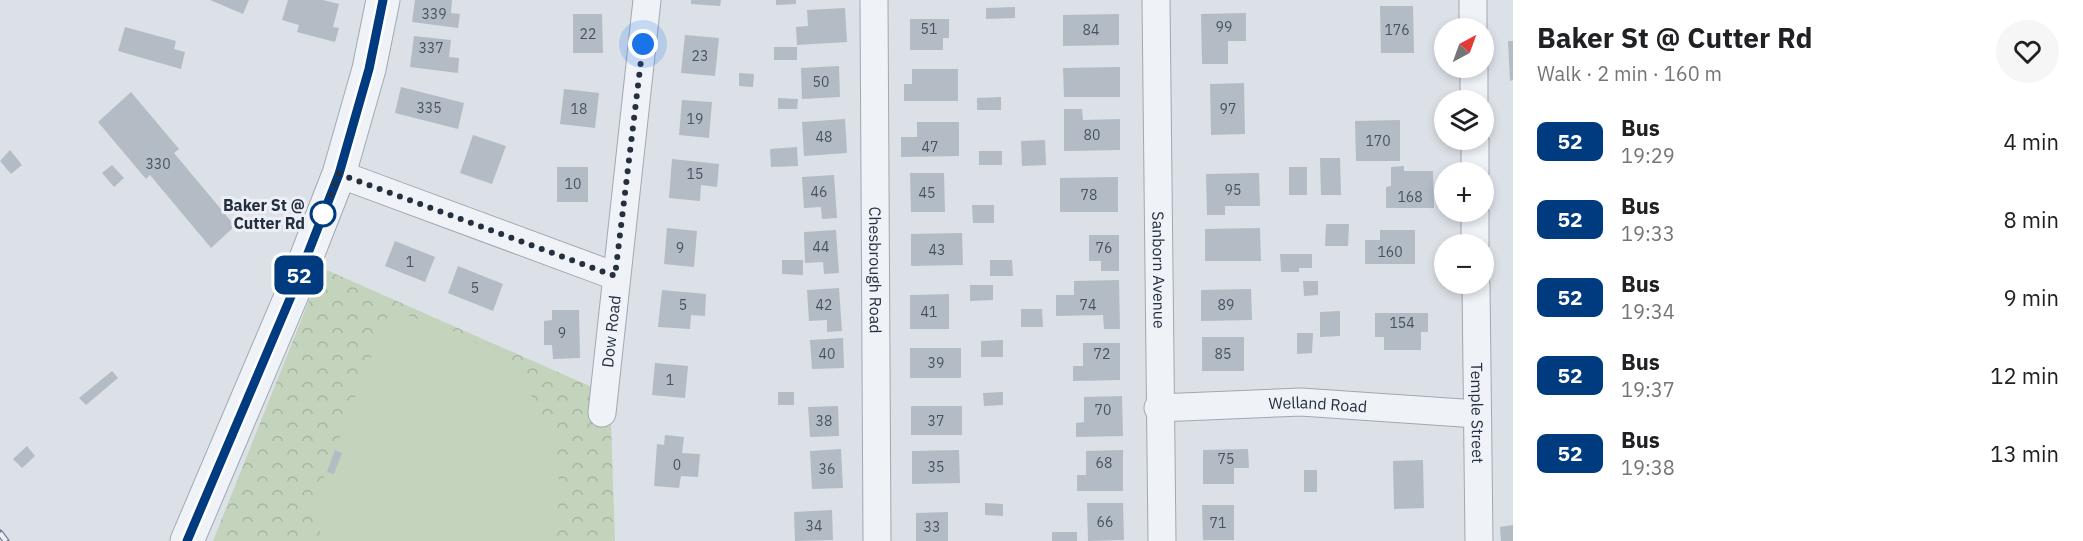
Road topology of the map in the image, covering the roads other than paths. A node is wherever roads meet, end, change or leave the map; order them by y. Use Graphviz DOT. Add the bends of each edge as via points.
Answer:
graph roads {
  1 [pos="383,0"];
  2 [pos="647,0"];
  3 [pos="874,0"];
  4 [pos="1156,0"];
  5 [pos="1473,0"];
  6 [pos="1473,18"];
  7 [pos="339,174"];
  8 [pos="615,276"];
  9 [pos="1476,294"];
  10 [pos="1158,408"];
  11 [pos="602,412"];
  12 [pos="1477,414"];
  13 [pos="187,541"];
  14 [pos="877,541"];
  15 [pos="1162,541"];
  16 [pos="1479,541"];
  1 -- 7 [label="street" via="369,69"];
  2 -- 8 [label="street, Dow Road"];
  3 -- 14 [label="street, Chesbrough Road"];
  4 -- 10 [label="street, Sanborn Avenue"];
  5 -- 6 [label="street"];
  7 -- 8 [label="street"];
  7 -- 13 [label="street"];
  8 -- 11 [label="street, Dow Road"];
  9 -- 12 [label="street, Temple Street"];
  10 -- 12 [label="street, Welland Road" via="1301,402"];
  10 -- 15 [label="street, Sanborn Avenue"];
  12 -- 16 [label="street, Temple Street"];
}
